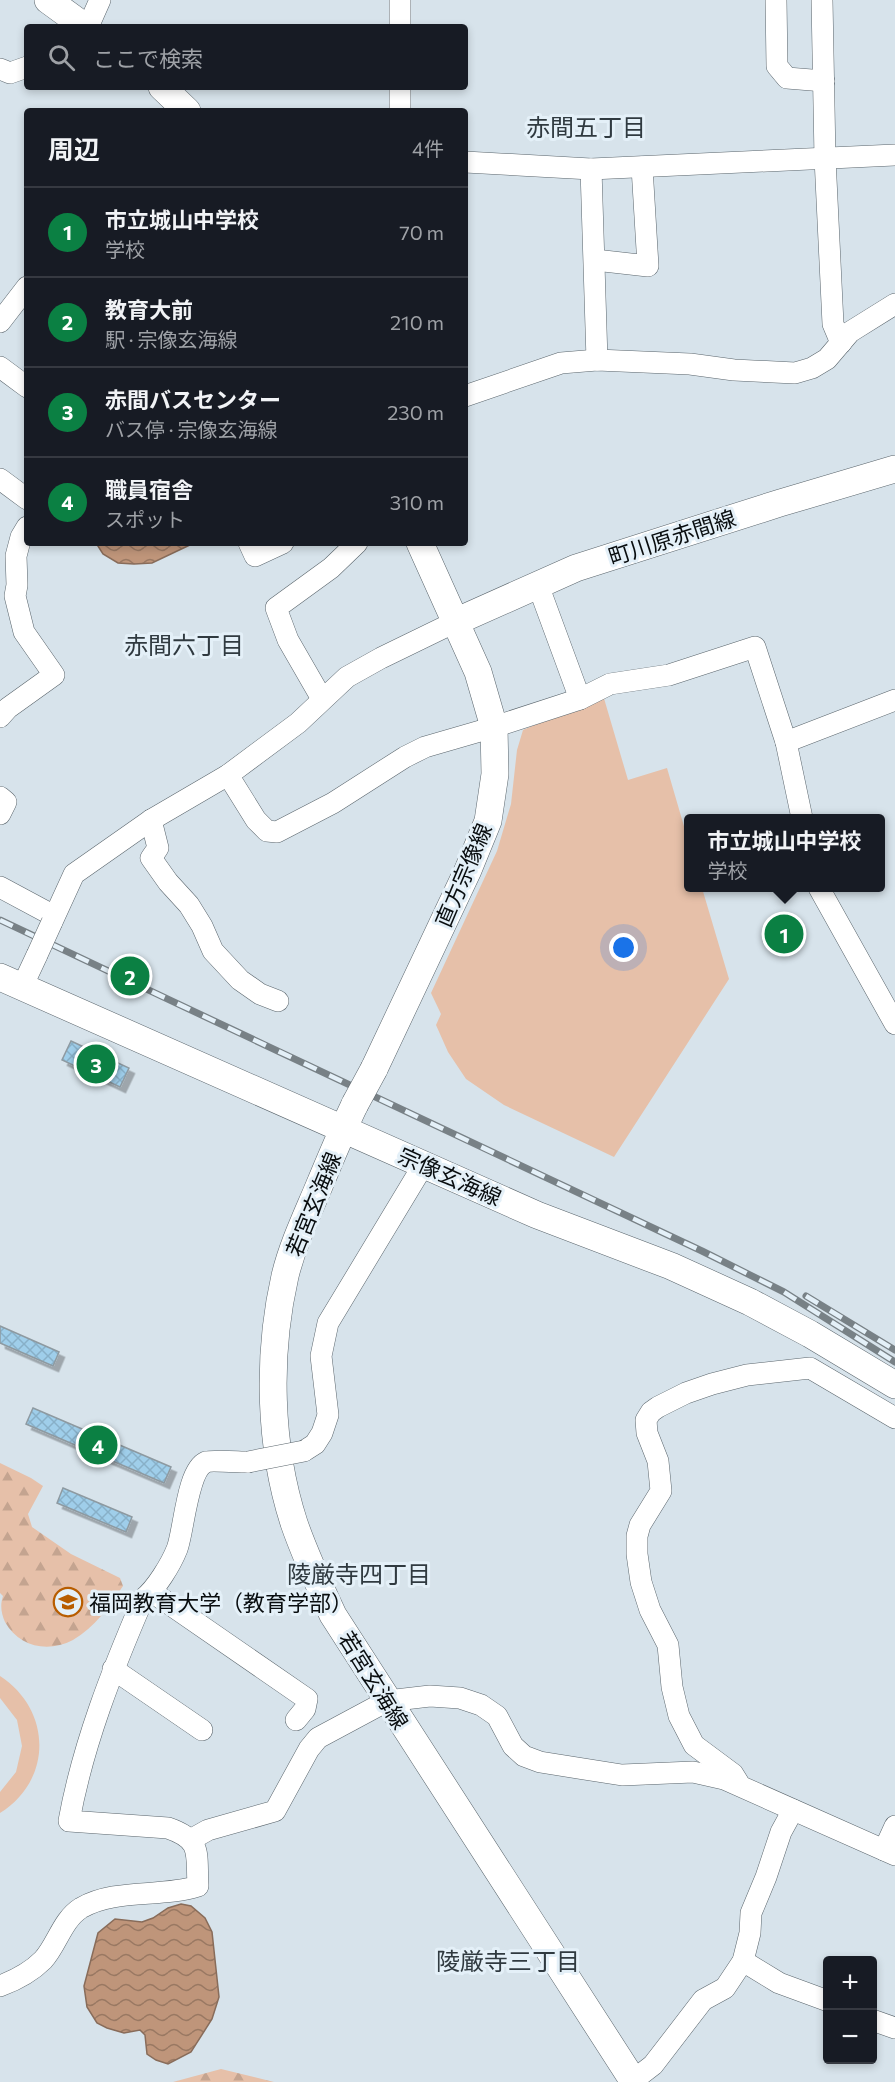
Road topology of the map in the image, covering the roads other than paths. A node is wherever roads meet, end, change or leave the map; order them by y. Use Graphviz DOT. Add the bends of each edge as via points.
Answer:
graph roads {
  1 [pos="48,0"];
  2 [pos="100,0"];
  3 [pos="400,0"];
  4 [pos="776,0"];
  5 [pos="822,0"];
  6 [pos="83,24"];
  7 [pos="88,24"];
  8 [pos="400,24"];
  9 [pos="0,69"];
  10 [pos="24,69"];
  11 [pos="824,81"];
  12 [pos="165,90"];
  13 [pos="400,90"];
  14 [pos="184,108"];
  15 [pos="400,108"];
  16 [pos="895,155"];
  17 [pos="825,158"];
  18 [pos="468,162"];
  19 [pos="642,167"];
  20 [pos="591,169"];
  21 [pos="595,260"];
  22 [pos="24,291"];
  23 [pos="895,304"];
  24 [pos="0,322"];
  25 [pos="841,343"];
  26 [pos="597,360"];
  27 [pos="0,367"];
  28 [pos="24,385"];
  29 [pos="468,395"];
  30 [pos="895,469"];
  31 [pos="0,479"];
  32 [pos="24,497"];
  33 [pos="24,532"];
  34 [pos="250,546"];
  35 [pos="277,546"];
  36 [pos="354,546"];
  37 [pos="421,546"];
  38 [pos="538,585"];
  39 [pos="9,589"];
  40 [pos="455,622"];
  41 [pos="322,699"];
  42 [pos="580,699"];
  43 [pos="895,700"];
  44 [pos="0,717"];
  45 [pos="494,727"];
  46 [pos="786,742"];
  47 [pos="228,775"];
  48 [pos="0,796"];
  49 [pos="0,814"];
  50 [pos="801,814"];
  51 [pos="151,820"];
  52 [pos="0,887"];
  53 [pos="821,892"];
  54 [pos="53,919"];
  55 [pos="6,983"];
  56 [pos="278,1001"];
  57 [pos="895,1024"];
  58 [pos="344,1128"];
  59 [pos="424,1164"];
  60 [pos="895,1385"];
  61 [pos="895,1418"];
  62 [pos="152,1592"];
  63 [pos="113,1669"];
  64 [pos="387,1701"];
  65 [pos="296,1720"];
  66 [pos="202,1730"];
  67 [pos="739,1785"];
  68 [pos="793,1810"];
  69 [pos="895,1826"];
  70 [pos="192,1839"];
  71 [pos="889,1852"];
  72 [pos="743,1961"];
  73 [pos="0,1986"];
  74 [pos="823,1999"];
  75 [pos="877,2021"];
  76 [pos="895,2028"];
  77 [pos="633,2081"];
  1 -- 6 [label="main road"];
  2 -- 7 [label="street"];
  3 -- 8 [label="street"];
  4 -- 11 [label="street" via="777,66 787,78"];
  5 -- 11 [label="street"];
  9 -- 10 [label="street" via="10,72"];
  11 -- 17 [label="street"];
  12 -- 14 [label="main road"];
  13 -- 15 [label="street"];
  16 -- 17 [label="street"];
  17 -- 19 [label="street"];
  17 -- 25 [label="street" via="833,324"];
  18 -- 20 [label="street"];
  19 -- 20 [label="street"];
  19 -- 21 [label="street" via="648,266"];
  20 -- 21 [label="street"];
  21 -- 26 [label="street"];
  22 -- 24 [label="street"];
  23 -- 25 [label="street" via="850,332"];
  25 -- 26 [label="street" via="827,359 795,373 690,363"];
  26 -- 29 [label="street" via="561,363"];
  27 -- 28 [label="street"];
  30 -- 38 [label="main road, 町川原赤間線" via="587,564"];
  31 -- 32 [label="street"];
  33 -- 39 [label="street"];
  34 -- 35 [label="street" via="255,556"];
  36 -- 41 [label="street" via="332,568 276,608 288,640"];
  37 -- 40 [label="main road, 直方宗像線"];
  38 -- 40 [label="main road, 町川原赤間線"];
  38 -- 42 [label="street"];
  39 -- 44 [label="street" via="15,596 24,632 54,675"];
  40 -- 41 [label="street" via="347,677"];
  40 -- 45 [label="main road, 直方宗像線" via="478,672"];
  41 -- 47 [label="street" via="298,723"];
  42 -- 45 [label="street"];
  42 -- 46 [label="street" via="610,684 669,675 755,647"];
  43 -- 46 [label="street"];
  45 -- 47 [label="street" via="425,747 277,832 267,831 256,820"];
  45 -- 58 [label="main road, 直方宗像線, bridge" via="495,774 488,821"];
  46 -- 50 [label="street"];
  47 -- 51 [label="street"];
  48 -- 49 [label="street" via="6,802"];
  51 -- 54 [label="street" via="74,874"];
  51 -- 56 [label="street" via="158,848 151,858 189,905 213,951 240,980"];
  52 -- 54 [label="street"];
  53 -- 57 [label="street"];
  54 -- 55 [label="street, bridge" via="37,955"];
  55 -- 58 [label="main road, 宗像玄海線"];
  58 -- 59 [label="main road, 宗像玄海線"];
  58 -- 64 [label="main road, 若宮玄海線" via="302,1225 286,1275 276,1327 276,1426 282,1476 310,1567 333,1615"];
  59 -- 60 [label="main road, 宗像玄海線" via="750,1302"];
  59 -- 62 [label="street, bridge" via="328,1323 321,1356 328,1415 322,1433 304,1451 248,1462 207,1462 198,1468 177,1549"];
  61 -- 67 [label="street" via="810,1368 747,1375 712,1384 658,1407 645,1420 658,1461 661,1491 637,1536 641,1582 668,1645 679,1716 694,1745 733,1774"];
  62 -- 63 [label="street" via="143,1599"];
  62 -- 65 [label="street" via="307,1700"];
  63 -- 66 [label="street"];
  63 -- 70 [label="street" via="76,1782 69,1821 168,1828"];
  64 -- 67 [label="street" via="430,1696 460,1698 481,1705 497,1716 513,1746 540,1762 622,1775 693,1772"];
  64 -- 70 [label="street" via="318,1738 275,1811 208,1830"];
  64 -- 77 [label="main road, 若宮玄海線"];
  67 -- 68 [label="street"];
  68 -- 71 [label="street"];
  68 -- 72 [label="street" via="751,1913"];
  69 -- 71 [label="street"];
  70 -- 73 [label="street" via="198,1886 116,1897 86,1906 64,1925 44,1959 21,1977"];
  72 -- 74 [label="street" via="779,1983"];
  72 -- 77 [label="street" via="725,1988 704,2000 653,2065"];
  75 -- 76 [label="street"];
}
